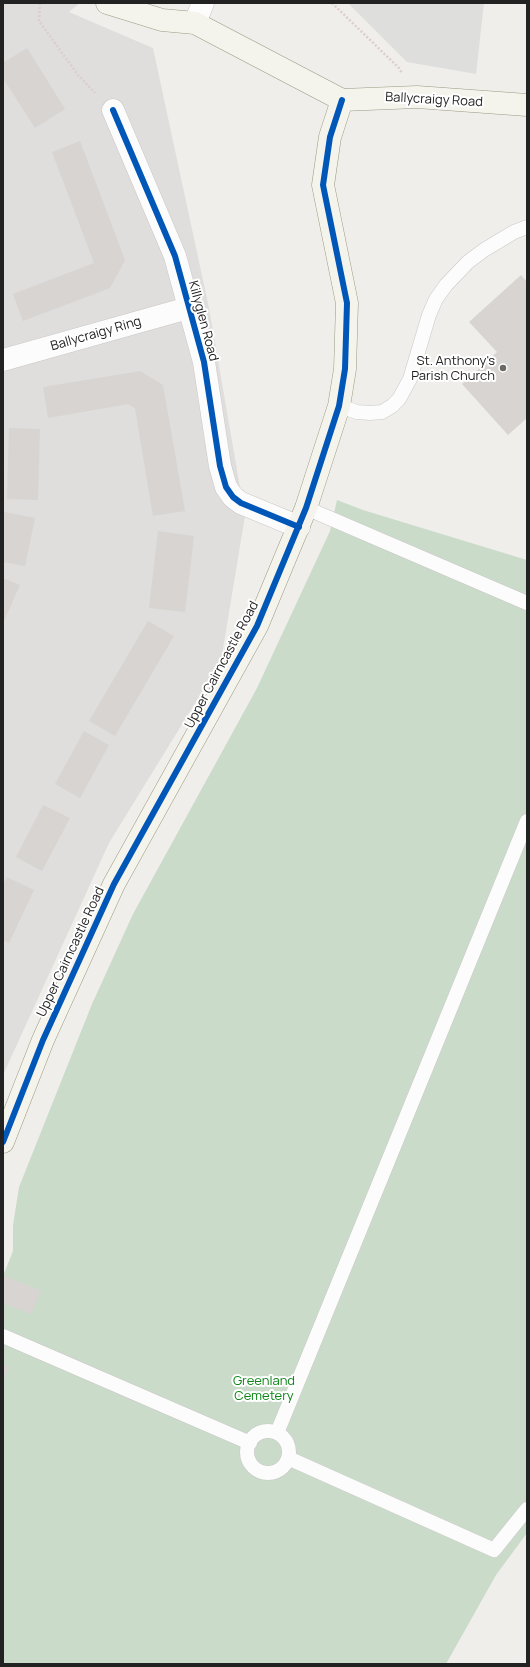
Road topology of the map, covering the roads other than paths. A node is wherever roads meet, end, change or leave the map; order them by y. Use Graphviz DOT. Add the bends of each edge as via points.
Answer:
graph roads {
  1 [pos="107,3"];
  2 [pos="203,3"];
  3 [pos="195,23"];
  4 [pos="342,100"];
  5 [pos="527,105"];
  6 [pos="113,110"];
  7 [pos="527,227"];
  8 [pos="188,308"];
  9 [pos="3,360"];
  10 [pos="339,406"];
  11 [pos="303,517"];
  12 [pos="527,602"];
  13 [pos="527,821"];
  14 [pos="3,1142"];
  15 [pos="3,1336"];
  16 [pos="277,1433"];
  17 [pos="250,1443"];
  18 [pos="288,1458"];
  19 [pos="527,1509"];
  1 -- 3 [label="street" via="162,20"];
  2 -- 3 [label="street"];
  3 -- 4 [label="street"];
  4 -- 5 [label="street, Ballycraigy Road" via="417,97"];
  4 -- 10 [label="street, Upper Cairncastle Road" via="330,137 323,185 347,303 346,369"];
  6 -- 8 [label="street, Killyglen Road" via="175,256"];
  7 -- 10 [label="lane" via="484,250 468,262 446,285 429,315 410,379 392,406 382,412 370,413"];
  8 -- 9 [label="street, Ballycraigy Ring"];
  8 -- 11 [label="street, Killyglen Road" via="204,362 220,466 227,488 241,503"];
  10 -- 11 [label="street, Upper Cairncastle Road"];
  11 -- 12 [label="lane"];
  11 -- 14 [label="street, Upper Cairncastle Road" via="257,626 114,884 43,1040"];
  13 -- 16 [label="lane"];
  15 -- 17 [label="lane"];
  16 -- 17 [label="lane" via="265,1431 253,1437"];
  16 -- 18 [label="lane" via="288,1446"];
  17 -- 18 [label="lane" via="248,1455 254,1467 259,1470 273,1472 280,1469"];
  18 -- 19 [label="lane" via="494,1550"];
}
